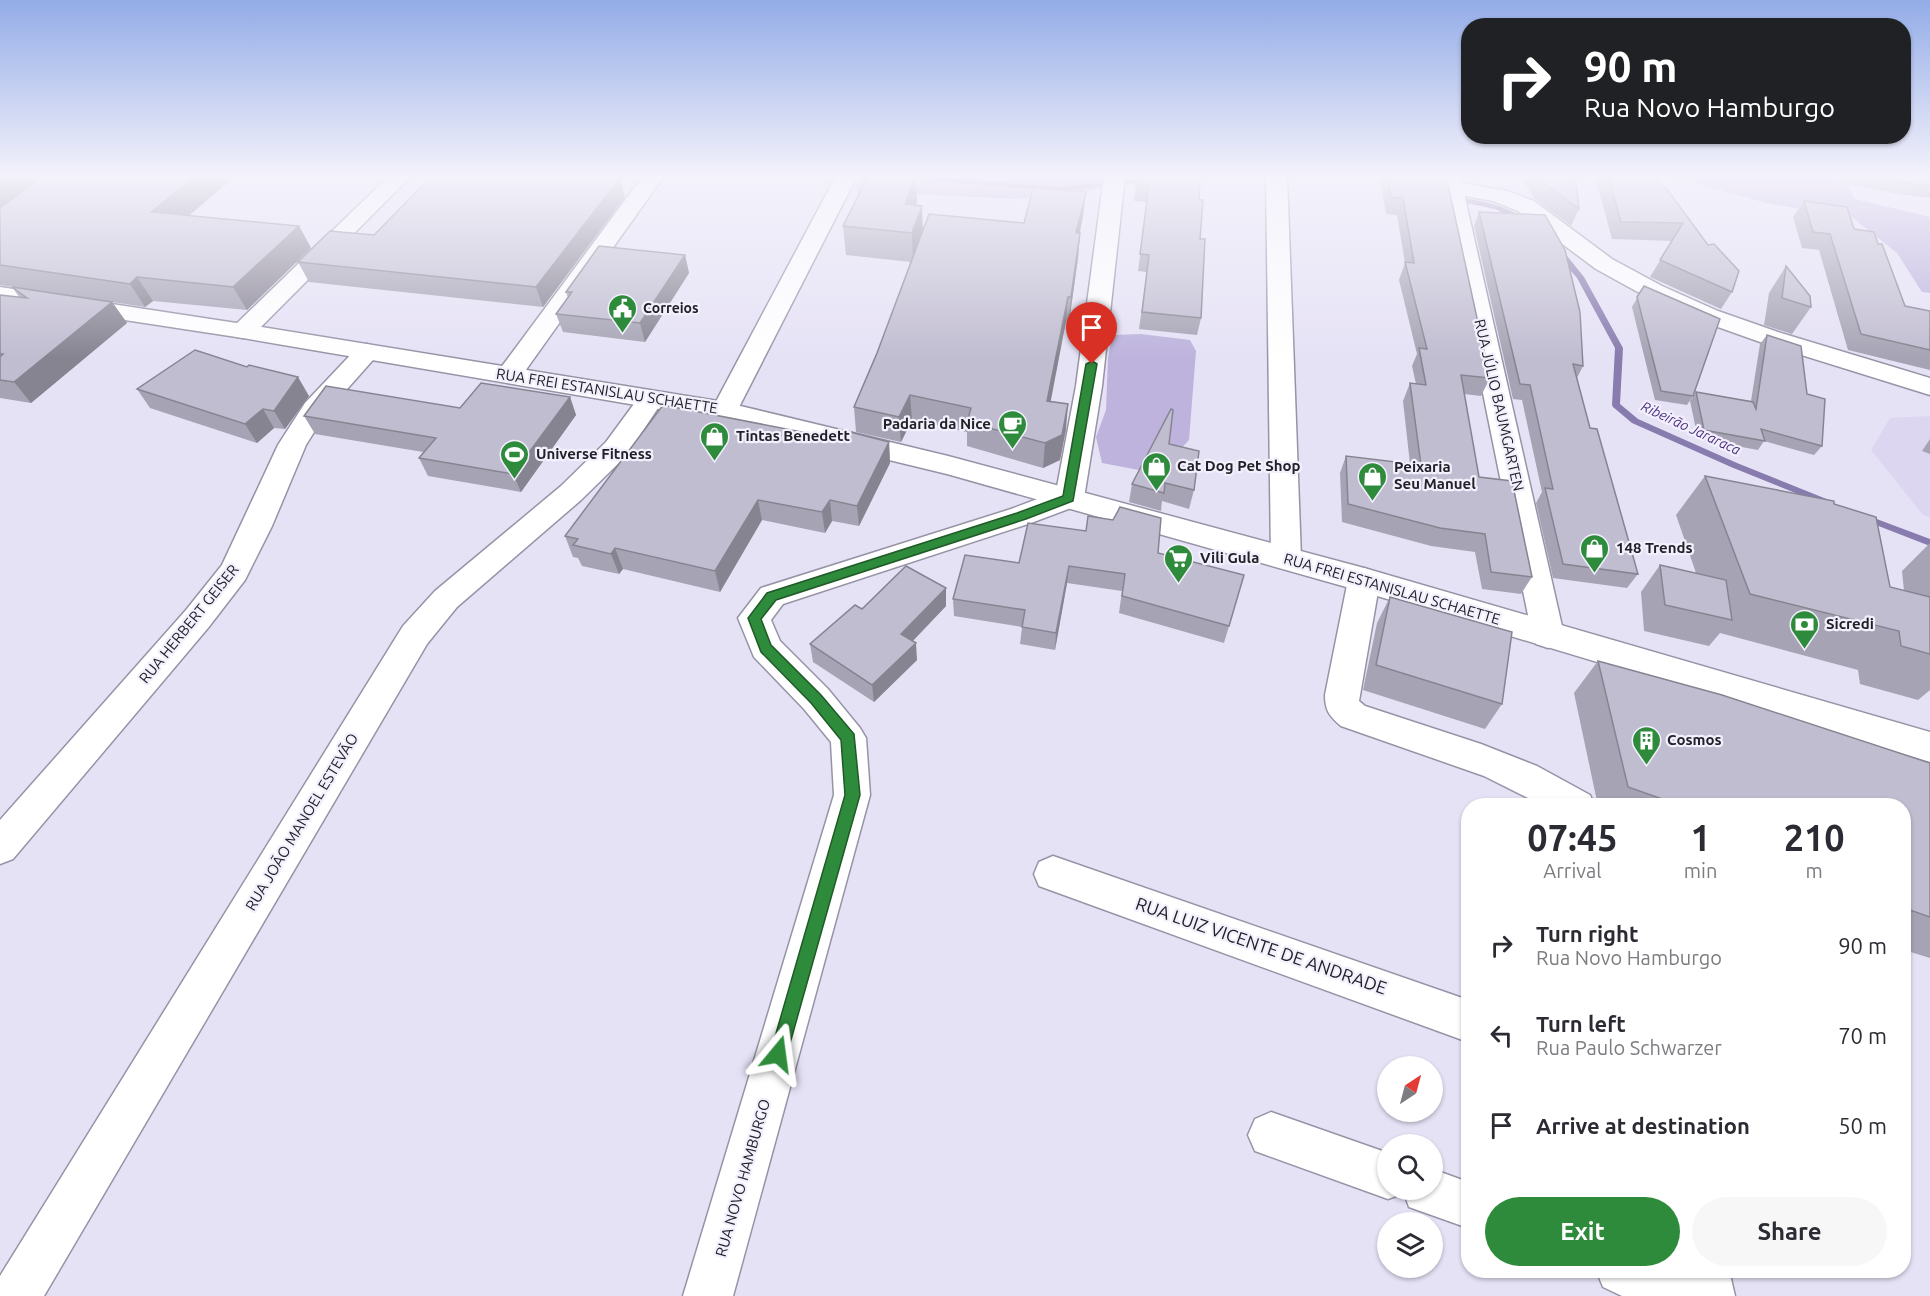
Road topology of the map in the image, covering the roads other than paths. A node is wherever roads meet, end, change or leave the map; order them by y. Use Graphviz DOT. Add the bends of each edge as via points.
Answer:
graph roads {
  1 [pos="339,236"];
  2 [pos="610,236"];
  3 [pos="816,236"];
  4 [pos="1107,236"];
  5 [pos="1278,236"];
  6 [pos="1462,236"];
  7 [pos="1566,236"];
  8 [pos="0,294"];
  9 [pos="243,331"];
  10 [pos="367,352"];
  11 [pos="509,375"];
  12 [pos="1930,387"];
  13 [pos="651,399"];
  14 [pos="724,411"];
  15 [pos="1069,498"];
  16 [pos="1286,558"];
  17 [pos="1364,579"];
  18 [pos="1548,635"];
  19 [pos="1930,747"];
  20 [pos="1565,798"];
  21 [pos="0,847"];
  22 [pos="1053,873"];
  23 [pos="1461,1019"];
  24 [pos="1271,1135"];
  25 [pos="1377,1172"];
  26 [pos="1443,1196"];
  27 [pos="1461,1202"];
  28 [pos="1638,1278"];
  29 [pos="1706,1278"];
  30 [pos="16,1296"];
  31 [pos="708,1296"];
  32 [pos="1677,1296"];
  33 [pos="1710,1296"];
  1 -- 9 [label="street"];
  2 -- 11 [label="street"];
  3 -- 14 [label="street"];
  4 -- 15 [label="street" via="1089,386"];
  5 -- 16 [label="street"];
  6 -- 18 [label="street, RUA JÚLIO BAUMGARTEN"];
  7 -- 12 [label="street" via="1607,267 1681,304 1747,330"];
  8 -- 9 [label="street, RUA FREI ESTANISLAU SCHAETTE"];
  9 -- 10 [label="street, RUA FREI ESTANISLAU SCHAETTE"];
  10 -- 11 [label="street, RUA FREI ESTANISLAU SCHAETTE"];
  10 -- 21 [label="street, RUA HERBERT GEISER" via="315,409 292,445 234,572"];
  11 -- 13 [label="street, RUA FREI ESTANISLAU SCHAETTE"];
  13 -- 14 [label="street, RUA FREI ESTANISLAU SCHAETTE"];
  13 -- 30 [label="street, RUA JOÃO MANOEL ESTEVÃO" via="616,449 571,493 446,599 415,635"];
  14 -- 15 [label="street, RUA FREI ESTANISLAU SCHAETTE" via="907,454"];
  15 -- 16 [label="street, RUA FREI ESTANISLAU SCHAETTE"];
  15 -- 31 [label="street, RUA NOVO HAMBURGO" via="772,596 754,618 766,648 848,738 852,795"];
  16 -- 17 [label="street, RUA FREI ESTANISLAU SCHAETTE"];
  17 -- 18 [label="street, RUA FREI ESTANISLAU SCHAETTE"];
  17 -- 20 [label="street" via="1342,707 1353,716 1493,765"];
  18 -- 19 [label="street, RUA FREI ESTANISLAU SCHAETTE"];
  22 -- 23 [label="street, RUA LUIZ VICENTE DE ANDRADE"];
  24 -- 25 [label="street"];
  26 -- 27 [label="street"];
  28 -- 32 [label="street"];
  29 -- 33 [label="street"];
}
